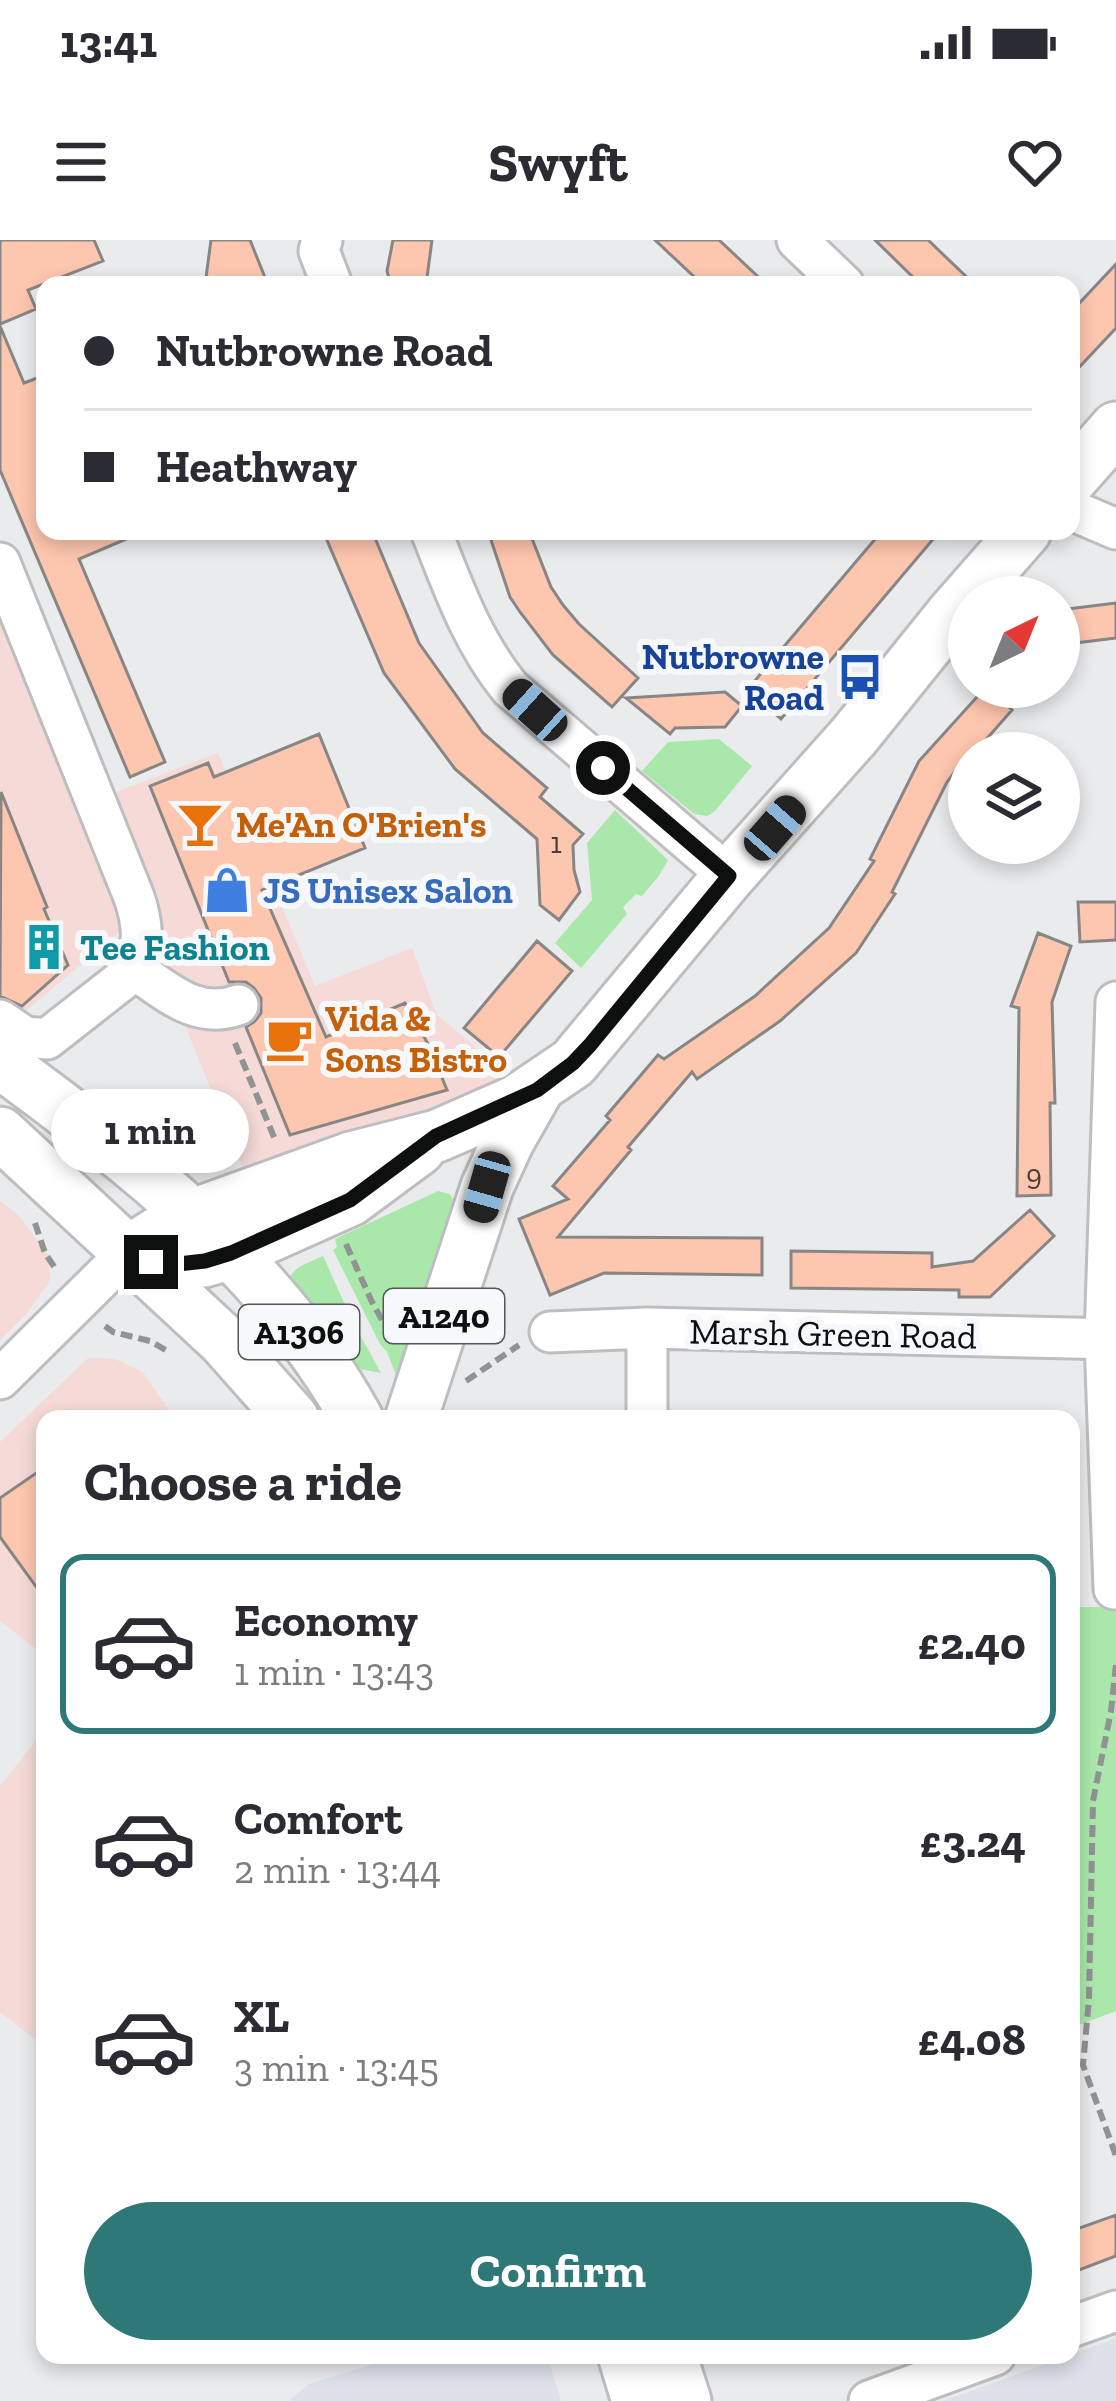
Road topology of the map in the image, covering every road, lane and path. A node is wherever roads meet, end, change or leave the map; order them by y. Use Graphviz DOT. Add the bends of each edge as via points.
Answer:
graph roads {
  1 [pos="322,240"];
  2 [pos="796,240"];
  3 [pos="329,276"];
  4 [pos="834,276"];
  5 [pos="1116,428"];
  6 [pos="1080,469"];
  7 [pos="1080,514"];
  8 [pos="1116,529"];
  9 [pos="435,540"];
  10 [pos="1017,540"];
  11 [pos="0,563"];
  12 [pos="729,876"];
  13 [pos="135,970"];
  14 [pos="1116,1002"];
  15 [pos="186,1004"];
  16 [pos="238,1005"];
  17 [pos="9,1036"];
  18 [pos="537,1090"];
  19 [pos="0,1133"];
  20 [pos="436,1136"];
  21 [pos="168,1138"];
  22 [pos="238,1154"];
  23 [pos="281,1155"];
  24 [pos="193,1215"];
  25 [pos="34,1216"];
  26 [pos="340,1235"];
  27 [pos="127,1252"];
  28 [pos="231,1253"];
  29 [pos="56,1271"];
  30 [pos="104,1326"];
  31 [pos="647,1328"];
  32 [pos="550,1332"];
  33 [pos="1111,1339"];
  34 [pos="400,1351"];
  35 [pos="181,1360"];
  36 [pos="0,1379"];
  37 [pos="455,1385"];
  38 [pos="285,1410"];
  39 [pos="352,1410"];
  40 [pos="414,1410"];
  41 [pos="647,1410"];
  42 [pos="1114,1589"];
  43 [pos="1116,1665"];
  44 [pos="1116,2156"];
  45 [pos="1116,2311"];
  46 [pos="1080,2324"];
  47 [pos="627,2364"];
  48 [pos="673,2364"];
  49 [pos="970,2364"];
  50 [pos="638,2401"];
  51 [pos="685,2401"];
  52 [pos="869,2401"];
  1 -- 3 [label="street"];
  2 -- 4 [label="street"];
  5 -- 6 [label="main road"];
  7 -- 8 [label="street"];
  9 -- 12 [label="street" via="472,633 510,688"];
  10 -- 12 [label="main road, A1240"];
  11 -- 13 [label="street" via="134,897 142,926"];
  12 -- 18 [label="main road, A1240" via="590,1045"];
  13 -- 15 [label="street"];
  13 -- 17 [label="street" via="47,1040"];
  14 -- 33 [label="street"];
  15 -- 16 [label="street" via="212,1011"];
  15 -- 23 [label="path" via="233,1039"];
  17 -- 24 [label="main road, A1306"];
  18 -- 20 [label="main road, A1240"];
  18 -- 40 [label="main road, A1240" via="487,1187"];
  19 -- 27 [label="main road, A1306"];
  20 -- 24 [label="main road, A1240"];
  20 -- 28 [label="main road, A1240" via="350,1200"];
  21 -- 22 [label="path"];
  24 -- 27 [label="main road, A1240"];
  24 -- 28 [label="main road, A1306"];
  25 -- 29 [label="path"];
  26 -- 34 [label="path"];
  27 -- 28 [label="main road, A1240" via="178,1264"];
  27 -- 36 [label="street"];
  27 -- 38 [label="main road, A1306"];
  28 -- 39 [label="main road, A1306" via="308,1342"];
  30 -- 35 [label="path"];
  31 -- 32 [label="street, Marsh Green Road"];
  31 -- 33 [label="street, Marsh Green Road"];
  31 -- 41 [label="street"];
  32 -- 37 [label="path"];
  33 -- 42 [label="street"];
  43 -- 44 [label="path" via="1093,1801 1083,2066"];
  45 -- 46 [label="street"];
  47 -- 50 [label="main road"];
  48 -- 51 [label="main road"];
  49 -- 52 [label="street"];
}
